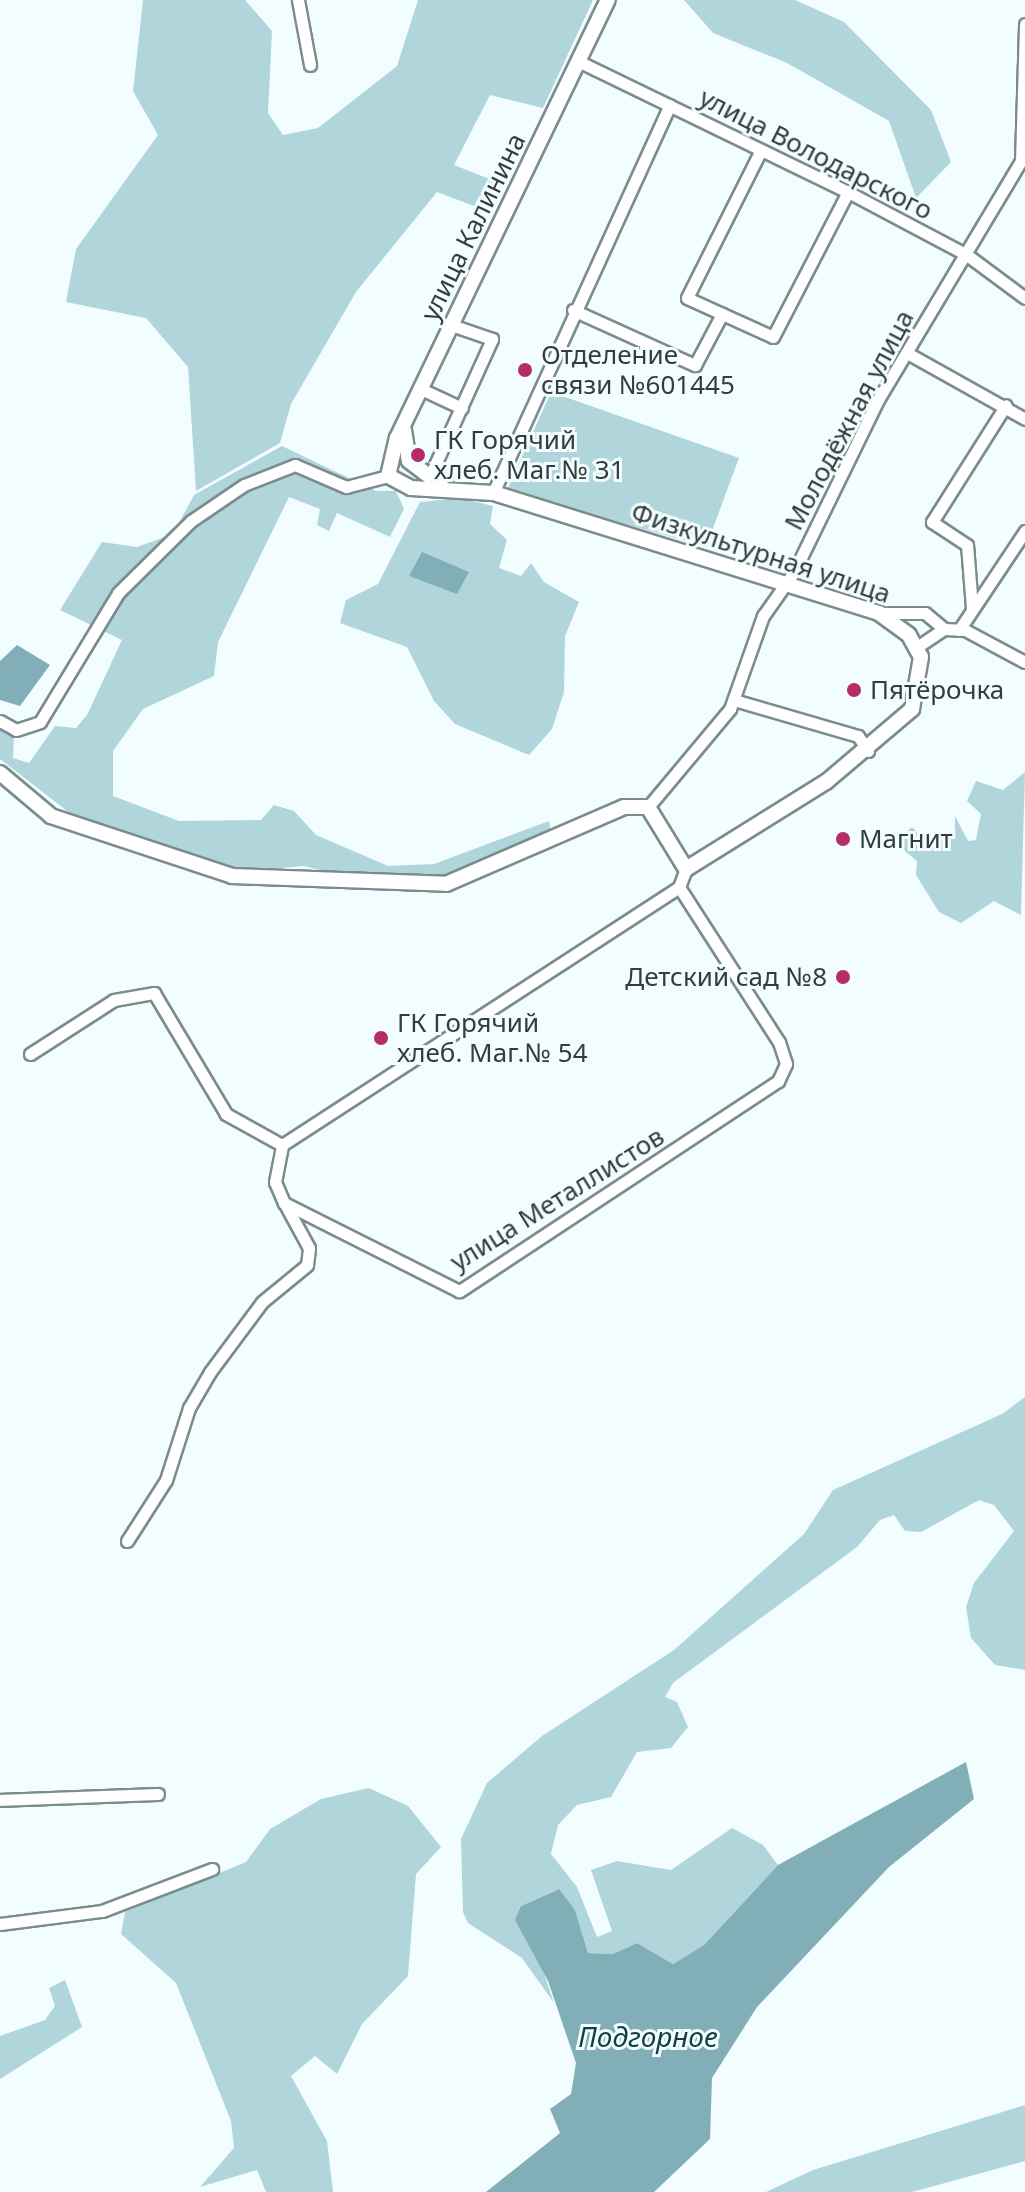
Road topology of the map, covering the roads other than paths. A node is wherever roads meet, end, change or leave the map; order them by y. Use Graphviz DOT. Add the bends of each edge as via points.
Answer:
graph roads {
  1 [pos="298,0"];
  2 [pos="608,0"];
  3 [pos="1025,24"];
  4 [pos="580,62"];
  5 [pos="310,65"];
  6 [pos="670,105"];
  7 [pos="761,150"];
  8 [pos="1023,157"];
  9 [pos="848,192"];
  10 [pos="967,255"];
  11 [pos="1025,298"];
  12 [pos="573,310"];
  13 [pos="722,314"];
  14 [pos="451,325"];
  15 [pos="907,353"];
  16 [pos="421,389"];
  17 [pos="1006,405"];
  18 [pos="462,408"];
  19 [pos="1025,419"];
  20 [pos="398,451"];
  21 [pos="388,476"];
  22 [pos="430,483"];
  23 [pos="493,493"];
  24 [pos="1025,531"];
  25 [pos="785,584"];
  26 [pos="972,608"];
  27 [pos="879,613"];
  28 [pos="944,629"];
  29 [pos="959,630"];
  30 [pos="917,647"];
  31 [pos="1025,662"];
  32 [pos="734,700"];
  33 [pos="0,721"];
  34 [pos="868,751"];
  35 [pos="0,773"];
  36 [pos="648,807"];
  37 [pos="686,869"];
  38 [pos="679,887"];
  39 [pos="30,1054"];
  40 [pos="282,1145"];
  41 [pos="284,1203"];
  42 [pos="127,1541"];
  43 [pos="158,1794"];
  44 [pos="0,1800"];
  45 [pos="212,1869"];
  46 [pos="0,1924"];
  1 -- 5 [label="street"];
  2 -- 4 [label="main road, улица Калинина"];
  3 -- 8 [label="street"];
  4 -- 6 [label="street, улица Володарского"];
  4 -- 14 [label="main road, улица Калинина"];
  6 -- 7 [label="street, улица Володарского"];
  6 -- 12 [label="street"];
  7 -- 9 [label="street, улица Володарского"];
  7 -- 13 [label="street" via="687,298"];
  8 -- 10 [label="street, Молодёжная улица"];
  9 -- 10 [label="street, улица Володарского"];
  9 -- 13 [label="street" via="773,337"];
  10 -- 11 [label="street, улица Володарского"];
  10 -- 15 [label="street, Молодёжная улица"];
  12 -- 13 [label="street" via="695,365"];
  12 -- 23 [label="street"];
  14 -- 16 [label="main road, улица Калинина"];
  14 -- 18 [label="street" via="492,339"];
  15 -- 17 [label="street"];
  15 -- 25 [label="street, Молодёжная улица"];
  16 -- 18 [label="street"];
  16 -- 20 [label="main road, улица Калинина"];
  17 -- 19 [label="street"];
  17 -- 26 [label="street" via="932,522 967,545"];
  18 -- 22 [label="street"];
  20 -- 21 [label="main road"];
  20 -- 22 [label="main road"];
  21 -- 22 [label="main road, Физкультурная улица"];
  21 -- 33 [label="street" via="346,487 295,465 244,485 191,521 118,593 40,722 16,730"];
  22 -- 23 [label="main road, Физкультурная улица"];
  23 -- 25 [label="main road, Физкультурная улица"];
  24 -- 26 [label="street"];
  25 -- 27 [label="main road, Физкультурная улица"];
  25 -- 32 [label="street, Молодёжная улица" via="763,616"];
  26 -- 29 [label="street"];
  27 -- 28 [label="street" via="925,613"];
  27 -- 30 [label="main road, Физкультурная улица"];
  28 -- 29 [label="street"];
  28 -- 30 [label="street"];
  29 -- 31 [label="street"];
  30 -- 34 [label="main road" via="919,695"];
  32 -- 34 [label="street" via="858,736"];
  32 -- 36 [label="street, Молодёжная улица"];
  34 -- 37 [label="main road"];
  35 -- 36 [label="main road" via="51,816 190,867 379,886 446,884 624,807"];
  36 -- 37 [label="main road"];
  37 -- 38 [label="street"];
  38 -- 40 [label="street"];
  38 -- 41 [label="street, улица Металлистов" via="779,1042 786,1064 778,1081 459,1291"];
  39 -- 40 [label="street" via="114,1000 154,993 226,1114"];
  40 -- 41 [label="street" via="275,1182"];
  41 -- 42 [label="street" via="309,1248 307,1265 262,1302 210,1372 189,1408 166,1480"];
  43 -- 44 [label="street"];
  45 -- 46 [label="street" via="102,1911"];
}
